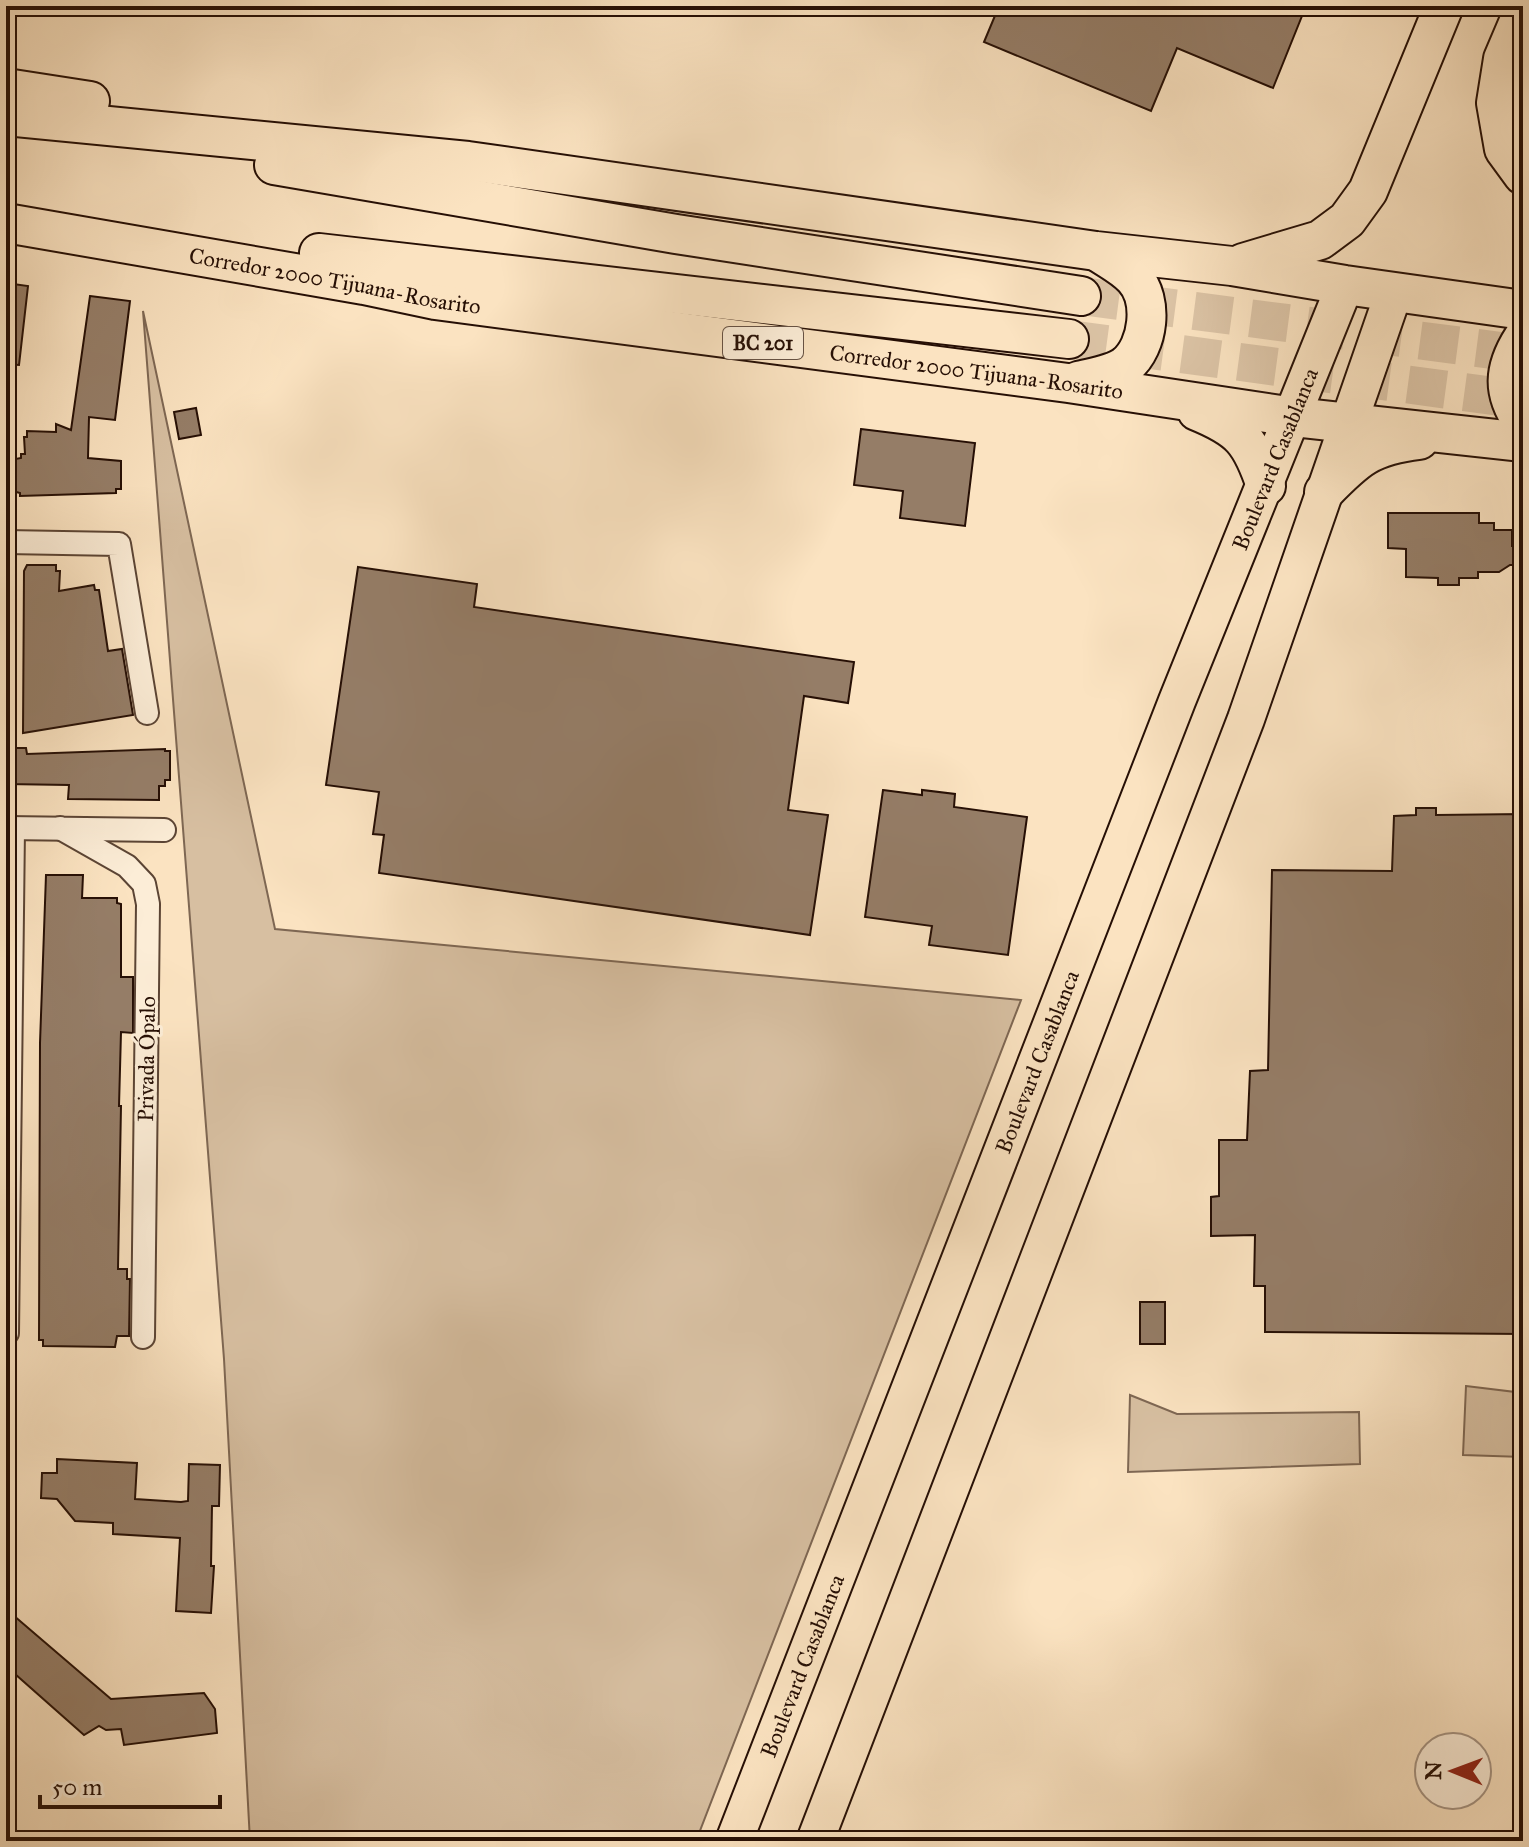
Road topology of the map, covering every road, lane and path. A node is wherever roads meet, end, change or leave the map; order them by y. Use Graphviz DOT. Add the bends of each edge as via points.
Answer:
graph roads {
  1 [pos="1444,6"];
  2 [pos="1523,12"];
  3 [pos="6,88"];
  4 [pos="6,118"];
  5 [pos="468,161"];
  6 [pos="1523,175"];
  7 [pos="6,220"];
  8 [pos="6,247"];
  9 [pos="1096,251"];
  10 [pos="1232,266"];
  11 [pos="1345,285"];
  12 [pos="1394,292"];
  13 [pos="1081,296"];
  14 [pos="435,300"];
  15 [pos="1523,310"];
  16 [pos="1523,338"];
  17 [pos="1069,339"];
  18 [pos="1068,383"];
  19 [pos="1162,396"];
  20 [pos="1294,417"];
  21 [pos="1348,423"];
  22 [pos="1523,423"];
  23 [pos="1461,436"];
  24 [pos="1523,442"];
  25 [pos="1266,486"];
  26 [pos="1324,492"];
  27 [pos="6,542"];
  28 [pos="147,713"];
  29 [pos="9,828"];
  30 [pos="60,828"];
  31 [pos="164,830"];
  32 [pos="7,1333"];
  33 [pos="143,1337"];
  34 [pos="734,1841"];
  35 [pos="815,1841"];
  1 -- 10 [label="highway" via="1368,191 1347,220 1320,240"];
  2 -- 6 [label="highway" via="1503,59 1496,103 1504,149"];
  3 -- 5 [label="highway"];
  4 -- 5 [label="highway"];
  4 -- 13 [label="highway" via="676,234"];
  5 -- 9 [label="highway"];
  7 -- 14 [label="highway, Corredor 2000 Tijuana-Rosarito / BC 201"];
  7 -- 17 [label="highway"];
  8 -- 14 [label="highway"];
  9 -- 10 [label="highway"];
  9 -- 18 [label="highway" via="1136,280 1146,324 1127,365"];
  10 -- 11 [label="highway"];
  11 -- 12 [label="highway"];
  11 -- 20 [label="main road, Boulevard Casablanca"];
  12 -- 15 [label="highway"];
  12 -- 21 [label="main road"];
  14 -- 18 [label="highway, Corredor 2000 Tijuana-Rosarito / BC 201"];
  16 -- 22 [label="highway" via="1510,361 1507,386"];
  18 -- 19 [label="highway, Corredor 2000 Tijuana-Rosarito / BC 201"];
  19 -- 20 [label="highway, Corredor 2000 Tijuana-Rosarito / BC 201"];
  19 -- 25 [label="highway" via="1222,422 1243,438"];
  20 -- 21 [label="highway, Corredor 2000 Tijuana-Rosarito / BC 201"];
  20 -- 25 [label="main road, Boulevard Casablanca"];
  21 -- 23 [label="highway, Corredor 2000 Tijuana-Rosarito / BC 201"];
  21 -- 26 [label="main road"];
  23 -- 24 [label="highway, Corredor 2000 Tijuana-Rosarito / BC 201"];
  23 -- 26 [label="highway" via="1375,449 1352,463"];
  25 -- 34 [label="main road, Boulevard Casablanca" via="1177,701"];
  26 -- 35 [label="main road" via="1233,754"];
  27 -- 28 [label="street" via="119,544"];
  29 -- 30 [label="street"];
  29 -- 32 [label="street"];
  30 -- 31 [label="street"];
  30 -- 33 [label="street, Privada Ópalo" via="127,866 144,884 148,904"];
}
